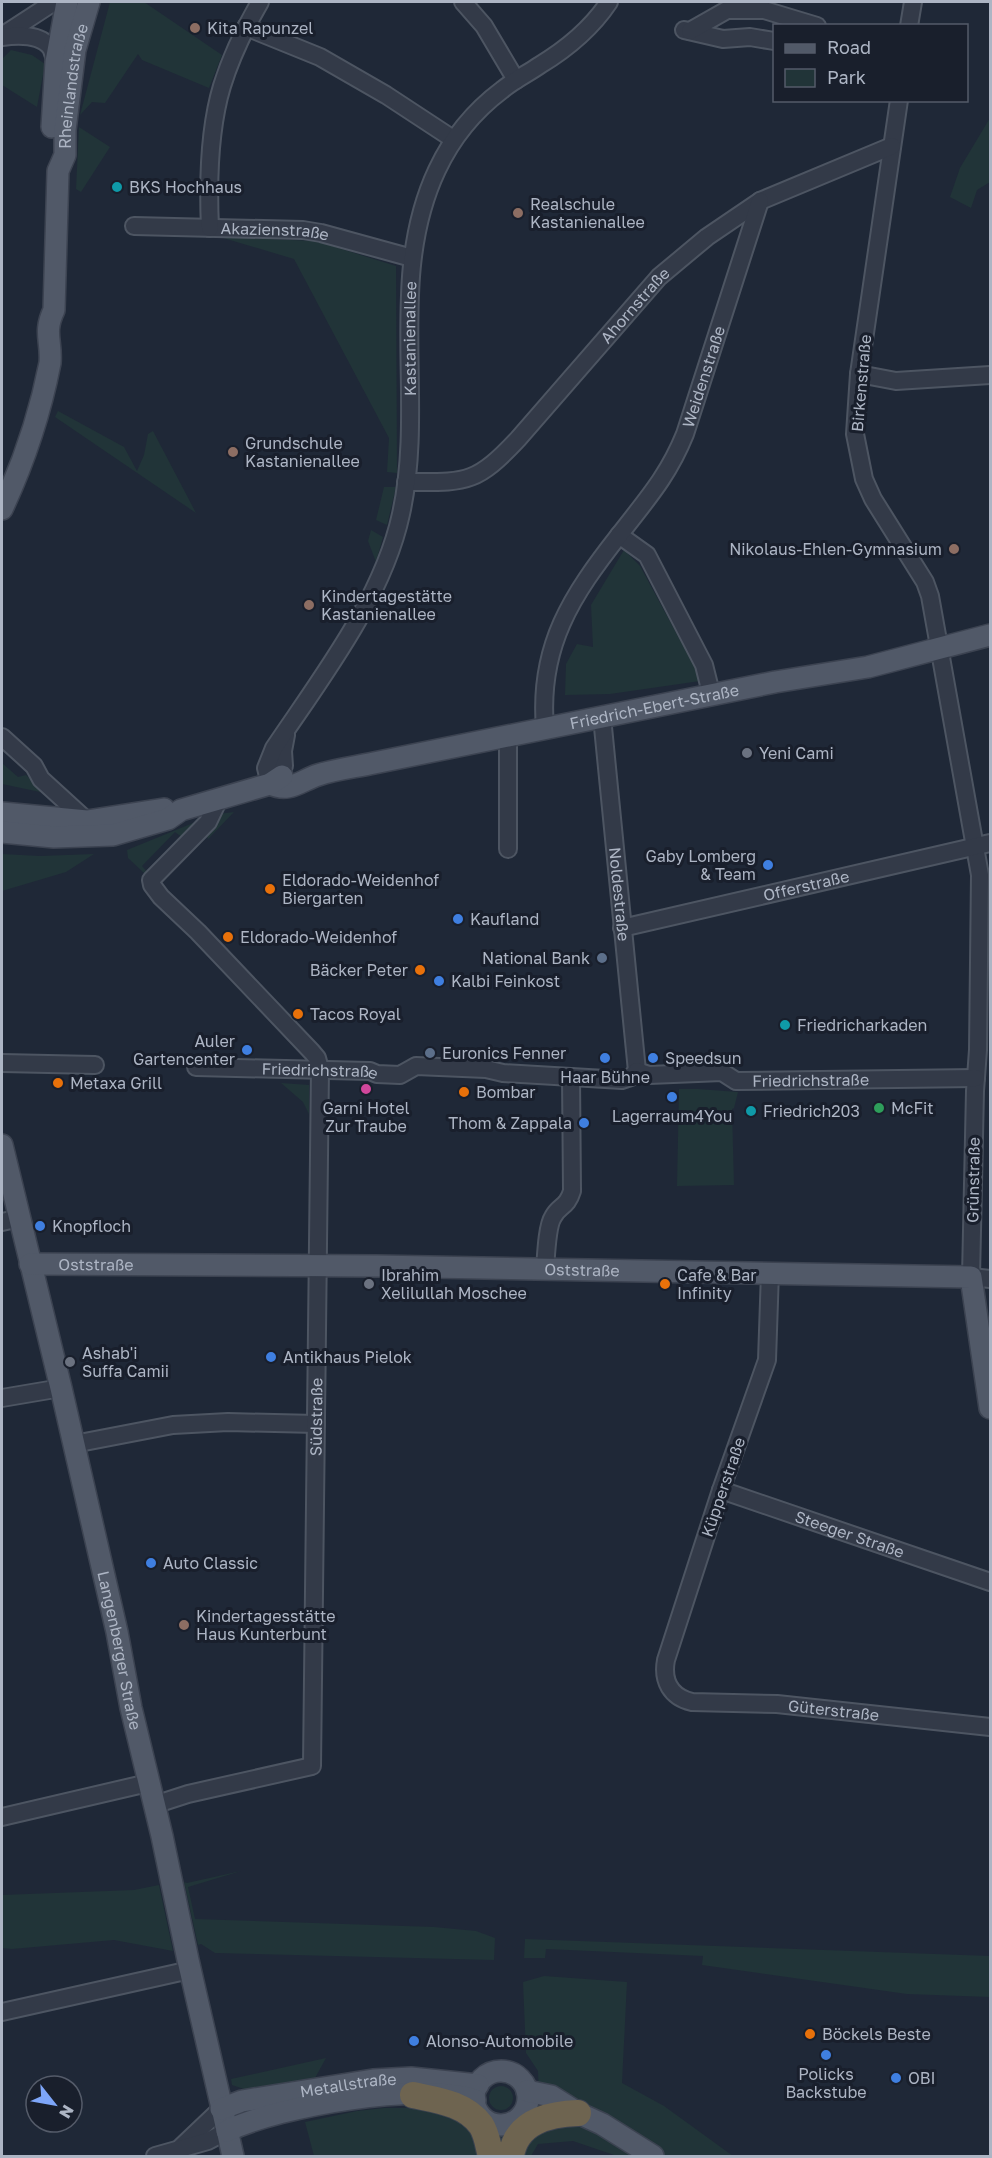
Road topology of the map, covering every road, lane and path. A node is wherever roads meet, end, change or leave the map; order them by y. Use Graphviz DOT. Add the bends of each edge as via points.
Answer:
graph roads {
  1 [pos="32,2"];
  2 [pos="54,2"];
  3 [pos="68,2"];
  4 [pos="89,2"];
  5 [pos="260,2"];
  6 [pos="463,2"];
  7 [pos="609,2"];
  8 [pos="896,2"];
  9 [pos="911,12"];
  10 [pos="810,24"];
  11 [pos="246,27"];
  12 [pos="2,36"];
  13 [pos="773,41"];
  14 [pos="56,62"];
  15 [pos="516,80"];
  16 [pos="899,102"];
  17 [pos="453,140"];
  18 [pos="892,146"];
  19 [pos="58,171"];
  20 [pos="760,201"];
  21 [pos="134,226"];
  22 [pos="210,228"];
  23 [pos="412,258"];
  24 [pos="859,374"];
  25 [pos="990,375"];
  26 [pos="406,482"];
  27 [pos="2,508"];
  28 [pos="619,535"];
  29 [pos="990,635"];
  30 [pos="940,649"];
  31 [pos="709,685"];
  32 [pos="602,717"];
  33 [pos="287,728"];
  34 [pos="545,728"];
  35 [pos="508,735"];
  36 [pos="2,737"];
  37 [pos="289,770"];
  38 [pos="317,775"];
  39 [pos="270,784"];
  40 [pos="219,799"];
  41 [pos="182,810"];
  42 [pos="2,813"];
  43 [pos="87,821"];
  44 [pos="2,832"];
  45 [pos="983,845"];
  46 [pos="508,849"];
  47 [pos="622,928"];
  48 [pos="985,950"];
  49 [pos="2,1063"];
  50 [pos="95,1065"];
  51 [pos="196,1067"];
  52 [pos="320,1069"];
  53 [pos="637,1071"];
  54 [pos="576,1077"];
  55 [pos="976,1078"];
  56 [pos="2,1145"];
  57 [pos="10,1220"];
  58 [pos="30,1264"];
  59 [pos="318,1266"];
  60 [pos="545,1269"];
  61 [pos="770,1272"];
  62 [pos="981,1278"];
  63 [pos="61,1388"];
  64 [pos="2,1398"];
  65 [pos="990,1408"];
  66 [pos="316,1424"];
  67 [pos="74,1444"];
  68 [pos="721,1490"];
  69 [pos="987,1578"];
  70 [pos="676,1696"];
  71 [pos="990,1727"];
  72 [pos="148,1783"];
  73 [pos="154,1805"];
  74 [pos="2,1817"];
  75 [pos="190,1970"];
  76 [pos="2,2012"];
  77 [pos="476,2093"];
  78 [pos="412,2094"];
  79 [pos="221,2109"];
  80 [pos="514,2113"];
  81 [pos="578,2113"];
  82 [pos="227,2131"];
  83 [pos="178,2150"];
  84 [pos="155,2157"];
  85 [pos="233,2157"];
  86 [pos="492,2157"];
  87 [pos="507,2157"];
  88 [pos="512,2157"];
  89 [pos="653,2157"];
  1 -- 12 [label="street"];
  2 -- 12 [label="street"];
  3 -- 14 [label="main road, Rheinlandstraße"];
  4 -- 19 [label="main road, Rheinlandstraße" via="75,50 65,155"];
  5 -- 11 [label="street"];
  6 -- 15 [label="street" via="484,26"];
  7 -- 15 [label="street, Kastanienallee" via="582,35"];
  8 -- 9 [label="street"];
  10 -- 13 [label="street" via="764,10 727,10 685,30 723,39"];
  11 -- 17 [label="street" via="343,70"];
  11 -- 22 [label="street" via="222,87 215,121 208,190"];
  12 -- 14 [label="street" via="22,34 39,39 51,48"];
  14 -- 19 [label="main road, Rheinlandstraße" via="52,158"];
  15 -- 17 [label="street, Kastanienallee" via="466,122"];
  16 -- 18 [label="street, Birkenstraße"];
  17 -- 23 [label="street, Kastanienallee" via="424,204"];
  18 -- 20 [label="street, Ahornstraße"];
  18 -- 24 [label="street, Birkenstraße"];
  19 -- 27 [label="main road, Rheinlandstraße" via="54,310 60,331 51,354 38,417"];
  20 -- 26 [label="street, Ahornstraße" via="670,266 497,461 466,480"];
  20 -- 28 [label="street, Weidenstraße" via="674,460"];
  21 -- 22 [label="street, Akazienstraße"];
  22 -- 23 [label="street, Akazienstraße" via="303,230"];
  23 -- 26 [label="street, Kastanienallee" via="411,422"];
  24 -- 25 [label="street" via="896,381"];
  24 -- 30 [label="street, Birkenstraße" via="855,434 864,479 925,582"];
  26 -- 33 [label="street, Kastanienallee" via="389,556 371,595"];
  28 -- 31 [label="street" via="647,555 704,664"];
  28 -- 34 [label="street, Weidenstraße" via="557,631 545,674"];
  29 -- 30 [label="main road, Friedrich-Ebert-Straße"];
  30 -- 32 [label="main road, Friedrich-Ebert-Straße" via="868,667"];
  30 -- 45 [label="street, Grünstraße"];
  32 -- 34 [label="main road, Friedrich-Ebert-Straße"];
  32 -- 47 [label="street, Noldestraße"];
  33 -- 37 [label="street, Kastanienallee" via="283,751"];
  33 -- 39 [label="street, Kastanienallee" via="266,768"];
  34 -- 35 [label="main road, Friedrich-Ebert-Straße"];
  35 -- 38 [label="main road, Friedrich-Ebert-Straße"];
  35 -- 46 [label="street"];
  36 -- 43 [label="street"];
  37 -- 38 [label="main road, Friedrich-Ebert-Straße"];
  37 -- 39 [label="main road, Friedrich-Ebert-Straße"];
  38 -- 39 [label="main road, Friedrich-Ebert-Straße" via="279,789"];
  39 -- 40 [label="main road, Friedrich-Ebert-Straße"];
  40 -- 41 [label="main road, Friedrich-Ebert-Straße"];
  40 -- 52 [label="street" via="207,822 151,879 152,885 317,1058"];
  41 -- 43 [label="main road, Friedrich-Ebert-Straße"];
  41 -- 44 [label="main road, Friedrich-Ebert-Straße" via="168,819 113,835 54,837"];
  42 -- 43 [label="main road, Friedrich-Ebert-Straße"];
  45 -- 47 [label="street, Offerstraße"];
  45 -- 48 [label="street, Grünstraße" via="980,875"];
  47 -- 53 [label="street, Noldestraße"];
  48 -- 55 [label="street, Grünstraße"];
  49 -- 50 [label="street"];
  51 -- 52 [label="street, Friedrichstraße"];
  52 -- 54 [label="street, Friedrichstraße" via="398,1075 416,1066 463,1067"];
  52 -- 59 [label="street, Südstraße"];
  53 -- 54 [label="street, Friedrichstraße" via="622,1080"];
  53 -- 55 [label="street, Friedrichstraße" via="649,1076 722,1072 736,1081"];
  54 -- 60 [label="street" via="572,1191 569,1202 553,1216"];
  55 -- 62 [label="street, Grünstraße"];
  56 -- 57 [label="main road, Langenberger Straße"];
  57 -- 58 [label="main road, Langenberger Straße"];
  58 -- 59 [label="main road, Oststraße"];
  58 -- 63 [label="main road, Langenberger Straße"];
  59 -- 60 [label="main road, Oststraße"];
  59 -- 66 [label="street, Südstraße"];
  60 -- 61 [label="main road, Oststraße"];
  61 -- 62 [label="main road, Oststraße"];
  61 -- 68 [label="street, Küpperstraße" via="767,1360"];
  62 -- 65 [label="main road, Grünstraße"];
  63 -- 64 [label="street"];
  63 -- 67 [label="main road, Langenberger Straße"];
  66 -- 67 [label="street" via="173,1425"];
  66 -- 73 [label="street, Südstraße" via="312,1766"];
  67 -- 72 [label="main road, Langenberger Straße"];
  68 -- 69 [label="street, Steeger Straße"];
  68 -- 70 [label="street, Küpperstraße" via="666,1660 665,1680"];
  70 -- 71 [label="street, Güterstraße" via="692,1702 777,1704"];
  72 -- 73 [label="main road, Langenberger Straße"];
  72 -- 74 [label="street"];
  73 -- 75 [label="main road, Langenberger Straße"];
  75 -- 76 [label="street"];
  75 -- 79 [label="main road, Langenberger Straße"];
  77 -- 78 [label="main road, Metallstraße" via="462,2097"];
  77 -- 79 [label="main road, Metallstraße" via="411,2078 373,2080 242,2101"];
  77 -- 80 [label="main road" via="481,2115"];
  77 -- 80 [label="main road" via="485,2078 494,2073 514,2074 522,2081"];
  78 -- 82 [label="main road, Metallstraße" via="332,2102 247,2121"];
  78 -- 86 [label="highway" via="460,2107 472,2115 481,2126"];
  79 -- 82 [label="main road, Langenberger Straße"];
  79 -- 83 [label="street"];
  80 -- 81 [label="main road" via="536,2108"];
  80 -- 86 [label="highway"];
  80 -- 87 [label="highway" via="506,2143"];
  81 -- 88 [label="highway" via="534,2121 522,2131"];
  81 -- 89 [label="main road"];
  82 -- 83 [label="street"];
  82 -- 85 [label="main road, Langenberger Straße"];
  83 -- 84 [label="street"];
}
